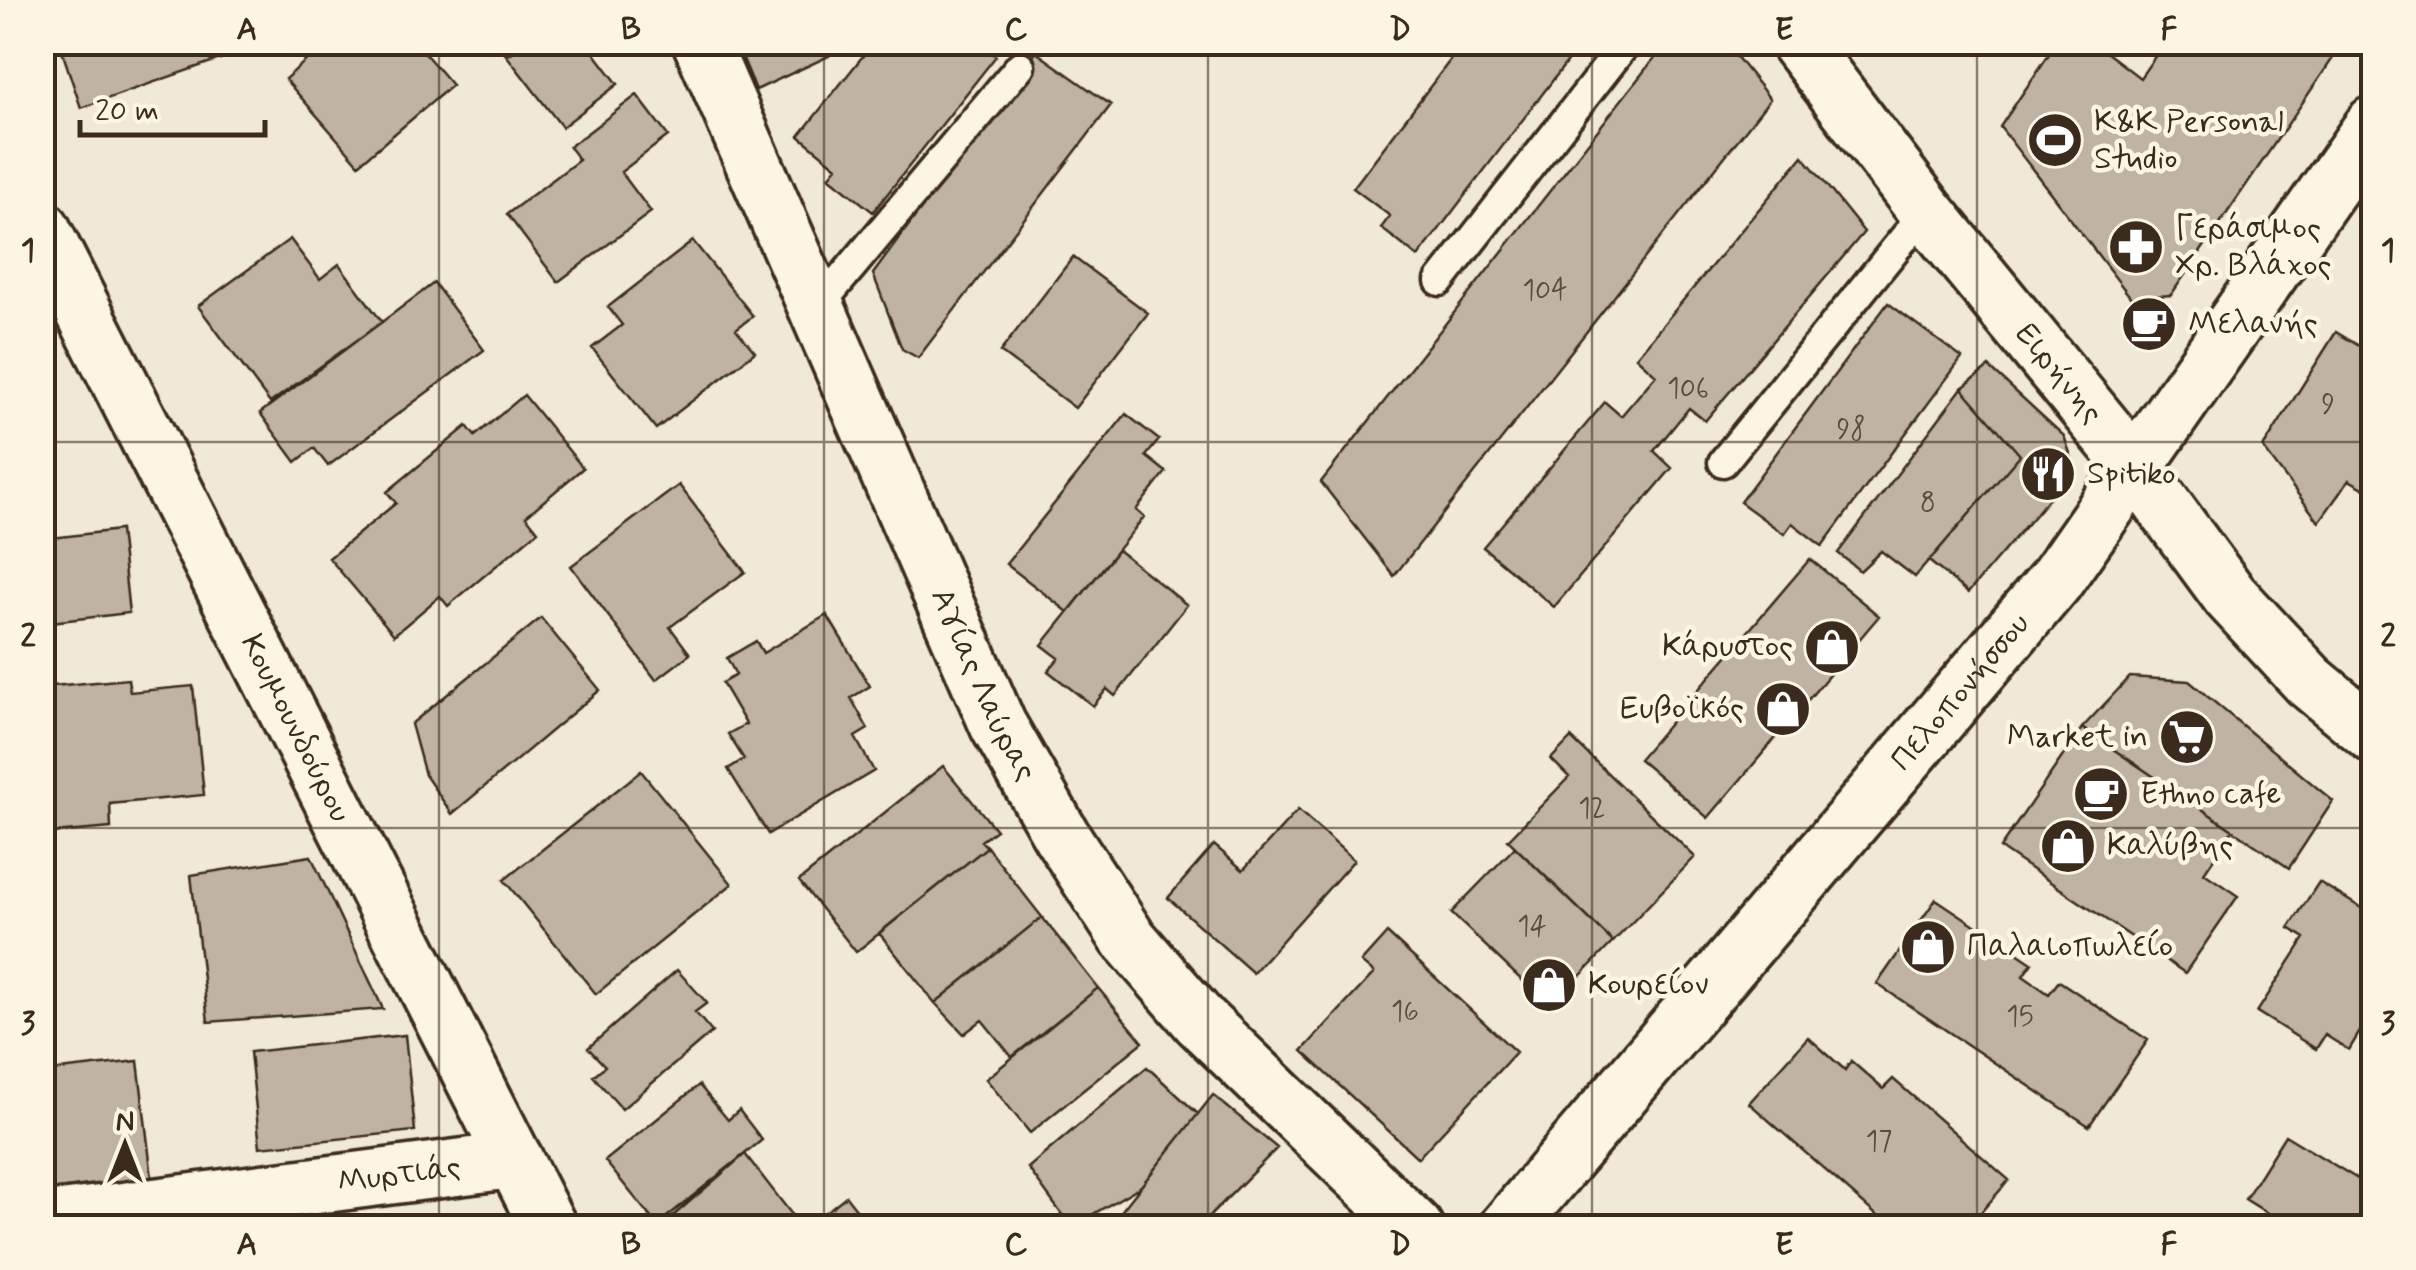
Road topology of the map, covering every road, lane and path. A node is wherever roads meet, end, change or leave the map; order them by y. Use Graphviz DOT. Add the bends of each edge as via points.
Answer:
graph roads {
  1 [pos="701,42"];
  2 [pos="1628,42"];
  3 [pos="1798,42"];
  4 [pos="1020,66"];
  5 [pos="2374,124"];
  6 [pos="1926,211"];
  7 [pos="42,229"];
  8 [pos="1440,280"];
  9 [pos="817,308"];
  10 [pos="1723,462"];
  11 [pos="2136,468"];
  12 [pos="2374,735"];
  13 [pos="516,1160"];
  14 [pos="42,1221"];
  15 [pos="549,1228"];
  16 [pos="1415,1228"];
  17 [pos="1507,1228"];
  1 -- 9 [label="street, Αγίας Λαύρας"];
  2 -- 8 [label="lane"];
  3 -- 6 [label="street, Ειρήνης"];
  4 -- 9 [label="lane"];
  5 -- 11 [label="street, Πελοπονήσσου"];
  6 -- 10 [label="lane"];
  6 -- 11 [label="street, Ειρήνης"];
  7 -- 13 [label="street, Κουμουνδούρου"];
  9 -- 16 [label="street, Αγίας Λαύρας" via="998,725 1127,936 1200,1022"];
  11 -- 12 [label="street, Ειρήνης" via="2230,596 2309,681"];
  11 -- 17 [label="street, Πελοπονήσσου" via="2055,582"];
  13 -- 14 [label="street, Μυρτιάς"];
  13 -- 15 [label="street, Κουμουνδούρου"];
}
